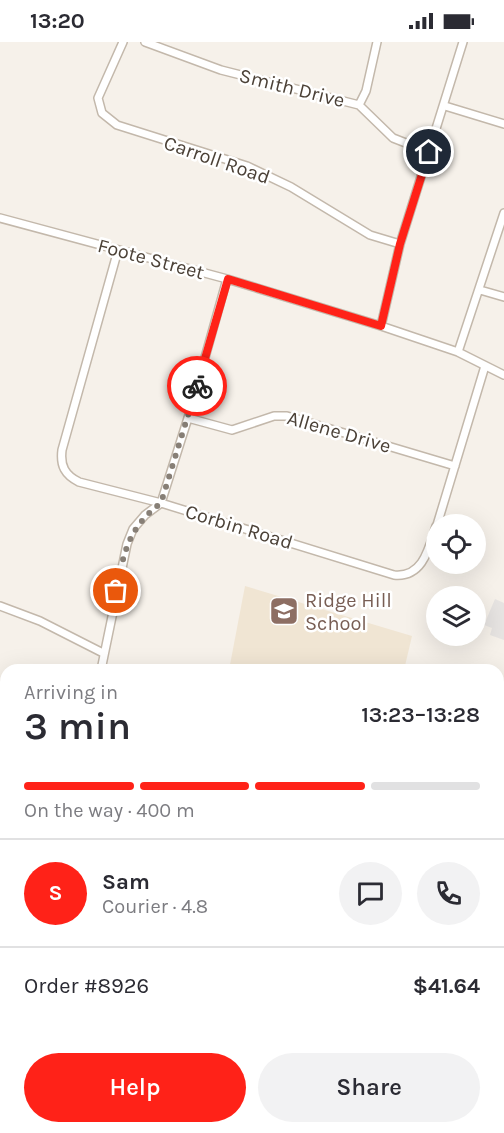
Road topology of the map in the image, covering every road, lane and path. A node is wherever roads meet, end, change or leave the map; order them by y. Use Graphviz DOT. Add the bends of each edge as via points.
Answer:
graph roads {
  1 [pos="123,42"];
  2 [pos="144,42"];
  3 [pos="377,42"];
  4 [pos="463,42"];
  5 [pos="359,105"];
  6 [pos="445,106"];
  7 [pos="504,124"];
  8 [pos="429,152"];
  9 [pos="504,214"];
  10 [pos="0,218"];
  11 [pos="400,244"];
  12 [pos="118,250"];
  13 [pos="228,279"];
  14 [pos="480,290"];
  15 [pos="504,297"];
  16 [pos="381,326"];
  17 [pos="458,352"];
  18 [pos="485,366"];
  19 [pos="504,375"];
  20 [pos="188,418"];
  21 [pos="455,466"];
  22 [pos="161,503"];
  23 [pos="441,514"];
  24 [pos="426,552"];
  25 [pos="0,606"];
  26 [pos="103,653"];
  27 [pos="102,664"];
  1 -- 11 [label="street, Carroll Road" via="98,98 108,119 145,136 247,166 370,234"];
  2 -- 5 [label="street, Smith Drive" via="203,65"];
  3 -- 5 [label="street"];
  4 -- 6 [label="street"];
  5 -- 8 [label="street, Smith Drive" via="393,138"];
  6 -- 7 [label="street"];
  6 -- 8 [label="street"];
  8 -- 11 [label="street"];
  9 -- 14 [label="street"];
  10 -- 12 [label="street, Foote Street"];
  11 -- 16 [label="street"];
  12 -- 13 [label="street, Foote Street"];
  12 -- 22 [label="street, Corbin Road" via="62,450 62,464 68,475 79,482"];
  13 -- 16 [label="street, Foote Street"];
  13 -- 20 [label="street"];
  14 -- 15 [label="street"];
  14 -- 17 [label="street"];
  16 -- 17 [label="street, Foote Street"];
  17 -- 18 [label="street, Foote Street"];
  18 -- 19 [label="street, Foote Street"];
  18 -- 21 [label="street, Corbin Road"];
  20 -- 21 [label="street, Allene Drive" via="232,430 274,416 287,416"];
  20 -- 22 [label="street"];
  21 -- 23 [label="street, Corbin Road"];
  22 -- 24 [label="street, Corbin Road" via="401,575 420,566"];
  22 -- 26 [label="street" via="133,529 127,544"];
  25 -- 26 [label="street"];
  26 -- 27 [label="street"];
}
